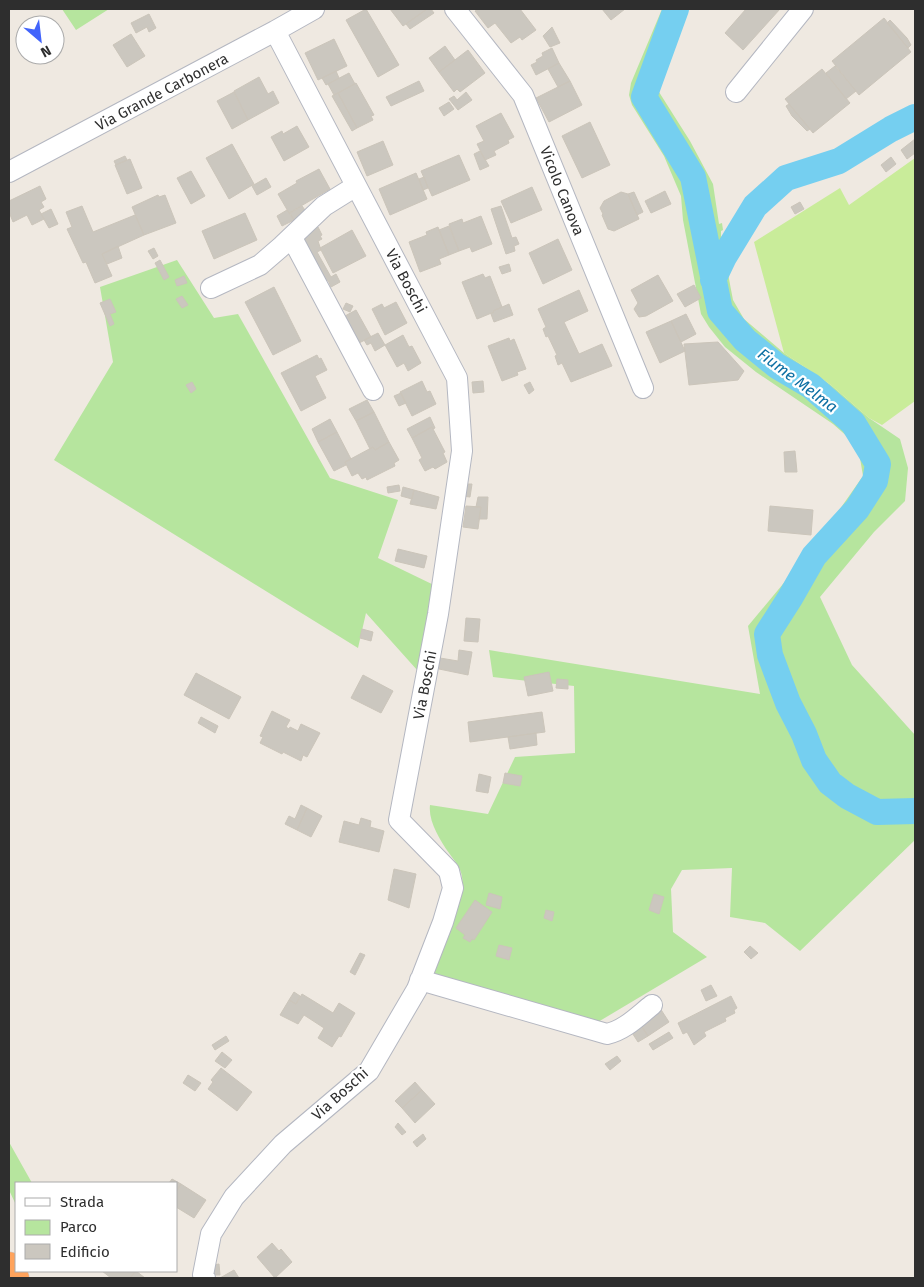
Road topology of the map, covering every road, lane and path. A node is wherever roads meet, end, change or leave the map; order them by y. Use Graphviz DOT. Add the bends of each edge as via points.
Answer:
graph roads {
  1 [pos="314,9"];
  2 [pos="455,9"];
  3 [pos="803,9"];
  4 [pos="275,31"];
  5 [pos="736,92"];
  6 [pos="9,172"];
  7 [pos="356,186"];
  8 [pos="292,238"];
  9 [pos="211,288"];
  10 [pos="644,388"];
  11 [pos="373,390"];
  12 [pos="420,980"];
  13 [pos="652,1005"];
  14 [pos="9,1266"];
  15 [pos="15,1278"];
  16 [pos="205,1278"];
  1 -- 4 [label="street, Via Grande Carbonera"];
  2 -- 10 [label="street, Vicolo Canova" via="522,95"];
  3 -- 5 [label="street"];
  4 -- 6 [label="street, Via Grande Carbonera"];
  4 -- 7 [label="street, Via Boschi"];
  7 -- 8 [label="street" via="324,206"];
  7 -- 12 [label="street, Via Boschi" via="457,378 462,451 438,614 399,820 449,871 452,888 443,922"];
  8 -- 9 [label="street" via="260,264"];
  8 -- 11 [label="street"];
  12 -- 13 [label="street" via="606,1034 624,1028"];
  12 -- 16 [label="street, Via Boschi" via="369,1071 283,1144 234,1197 211,1234"];
  14 -- 15 [label="highway"];
}
